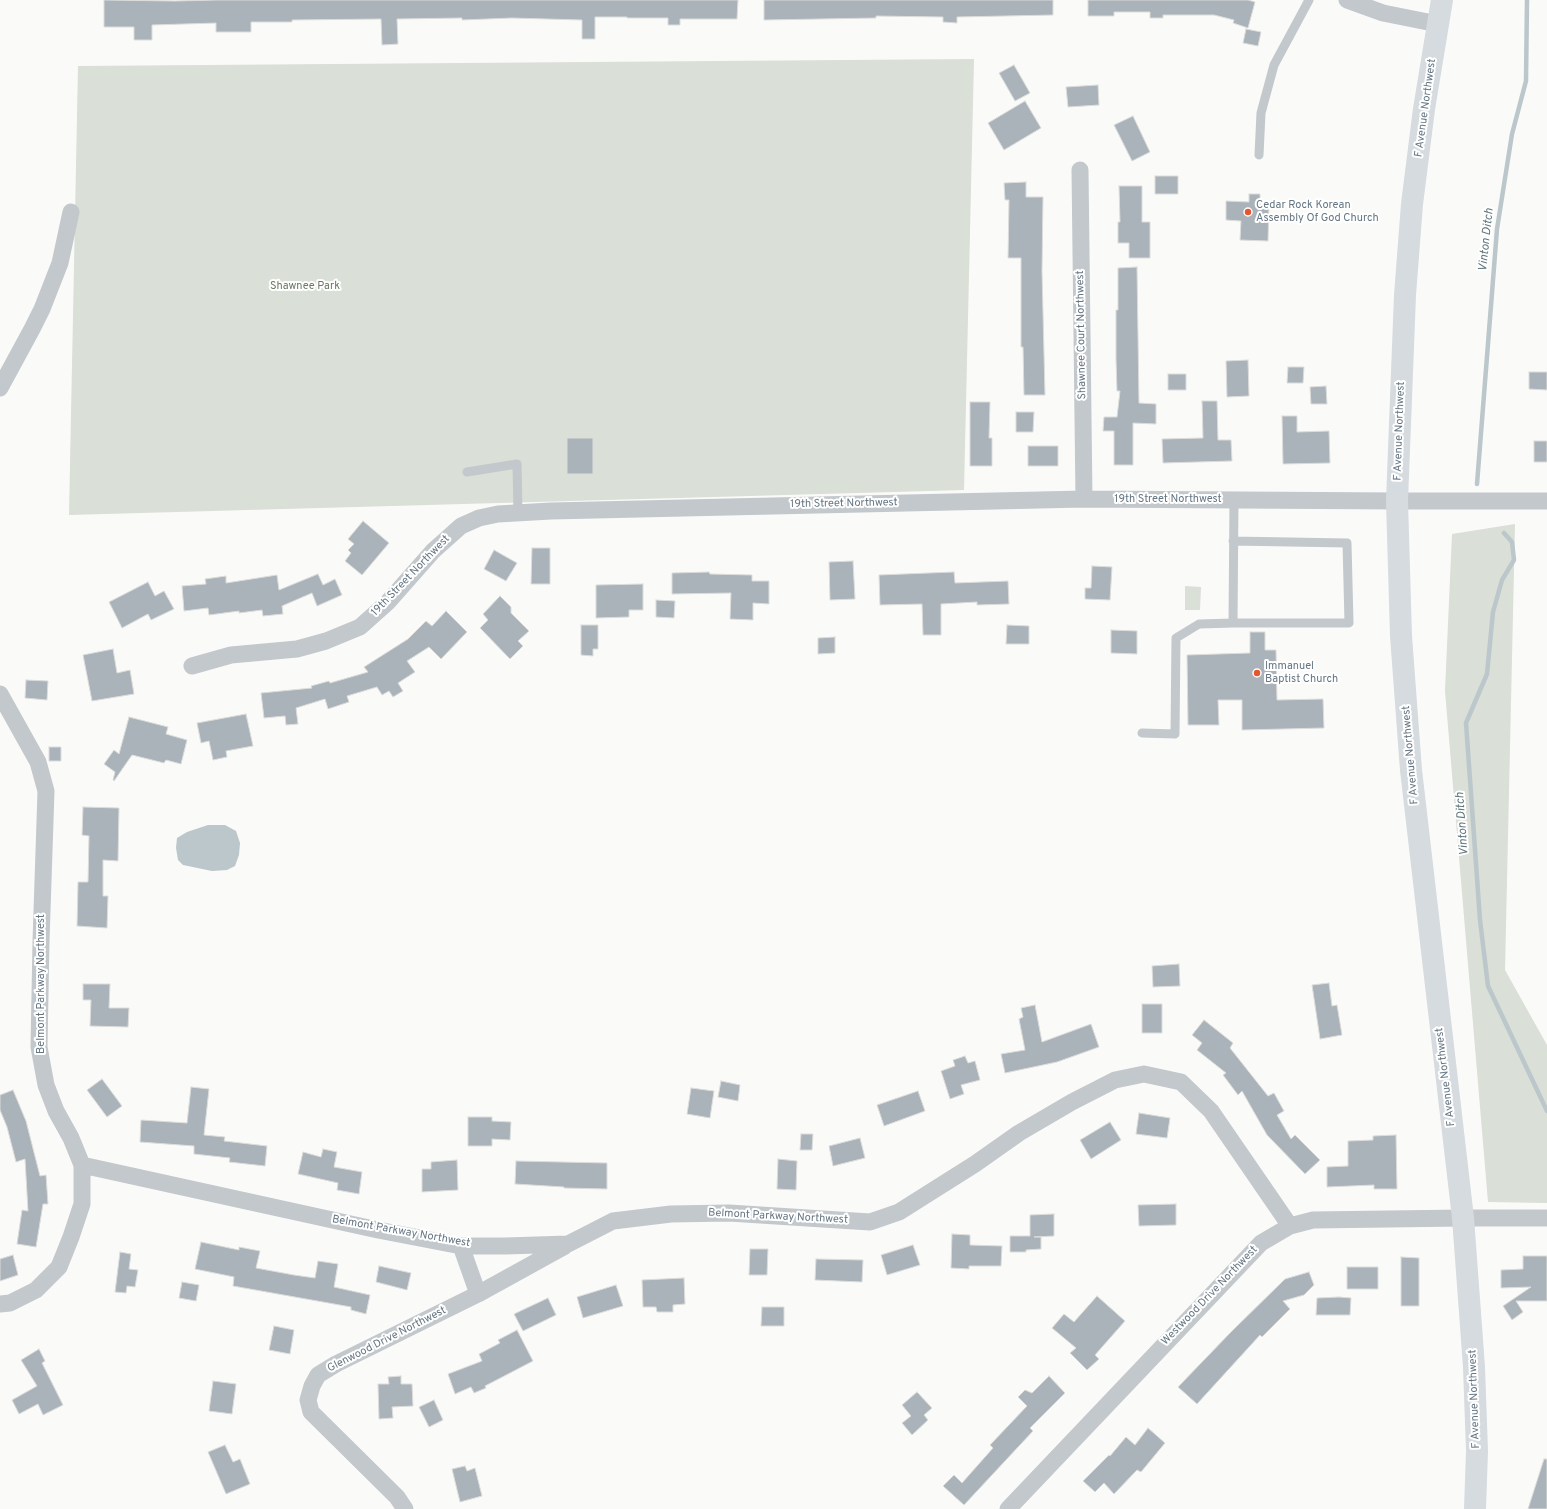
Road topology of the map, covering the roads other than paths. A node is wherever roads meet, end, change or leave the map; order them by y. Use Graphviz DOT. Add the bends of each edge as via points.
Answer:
graph roads {
  1 [pos="1309,0"];
  2 [pos="1347,0"];
  3 [pos="1442,0"];
  4 [pos="1438,24"];
  5 [pos="1259,155"];
  6 [pos="1080,170"];
  7 [pos="71,212"];
  8 [pos="0,388"];
  9 [pos="467,472"];
  10 [pos="1084,499"];
  11 [pos="1234,500"];
  12 [pos="1398,501"];
  13 [pos="1547,501"];
  14 [pos="518,512"];
  15 [pos="1233,541"];
  16 [pos="1232,623"];
  17 [pos="192,666"];
  18 [pos="0,694"];
  19 [pos="1142,733"];
  20 [pos="82,1165"];
  21 [pos="1463,1218"];
  22 [pos="1547,1218"];
  23 [pos="1290,1226"];
  24 [pos="568,1244"];
  25 [pos="461,1246"];
  26 [pos="478,1294"];
  27 [pos="0,1304"];
  28 [pos="405,1509"];
  29 [pos="1008,1509"];
  30 [pos="1475,1509"];
  1 -- 5 [label="lane" via="1274,64 1261,113"];
  2 -- 4 [label="street" via="1383,13"];
  3 -- 4 [label="main road, F Avenue Northwest"];
  4 -- 12 [label="main road, F Avenue Northwest" via="1412,204 1404,303"];
  6 -- 10 [label="street, Shawnee Court Northwest"];
  7 -- 8 [label="street" via="60,263 42,309"];
  9 -- 14 [label="lane" via="517,464"];
  10 -- 11 [label="street, 19th Street Northwest"];
  10 -- 14 [label="street, 19th Street Northwest"];
  11 -- 12 [label="street, 19th Street Northwest"];
  11 -- 15 [label="lane"];
  12 -- 13 [label="street, 19th Street Northwest"];
  12 -- 21 [label="main road, F Avenue Northwest" via="1401,636 1411,770"];
  14 -- 17 [label="street, 19th Street Northwest" via="485,517 461,526 433,551 388,602 360,627 297,650 231,655"];
  15 -- 16 [label="lane"];
  15 -- 16 [label="lane" via="1347,543 1349,623"];
  16 -- 19 [label="lane" via="1199,624 1176,638 1176,734"];
  18 -- 20 [label="street, Belmont Parkway Northwest" via="38,762 46,791 39,1047 46,1085"];
  20 -- 25 [label="street, Belmont Parkway Northwest"];
  20 -- 27 [label="street" via="82,1204 59,1267 36,1290 10,1303"];
  21 -- 22 [label="street, Westwood Drive Northwest"];
  21 -- 23 [label="street, Westwood Drive Northwest" via="1313,1220"];
  21 -- 30 [label="main road, F Avenue Northwest" via="1474,1367 1477,1451"];
  23 -- 24 [label="street, Belmont Parkway Northwest" via="1211,1111 1181,1082 1144,1074 1115,1080 1072,1102 1019,1133 899,1212 870,1222 729,1213 671,1214 613,1221"];
  23 -- 29 [label="street, Westwood Drive Northwest" via="1261,1243"];
  24 -- 25 [label="street, Belmont Parkway Northwest"];
  24 -- 26 [label="street, Glenwood Drive Northwest"];
  25 -- 26 [label="street"];
  26 -- 28 [label="street, Glenwood Drive Northwest" via="336,1364 318,1375 312,1386 308,1400 311,1412 398,1497"];
}
